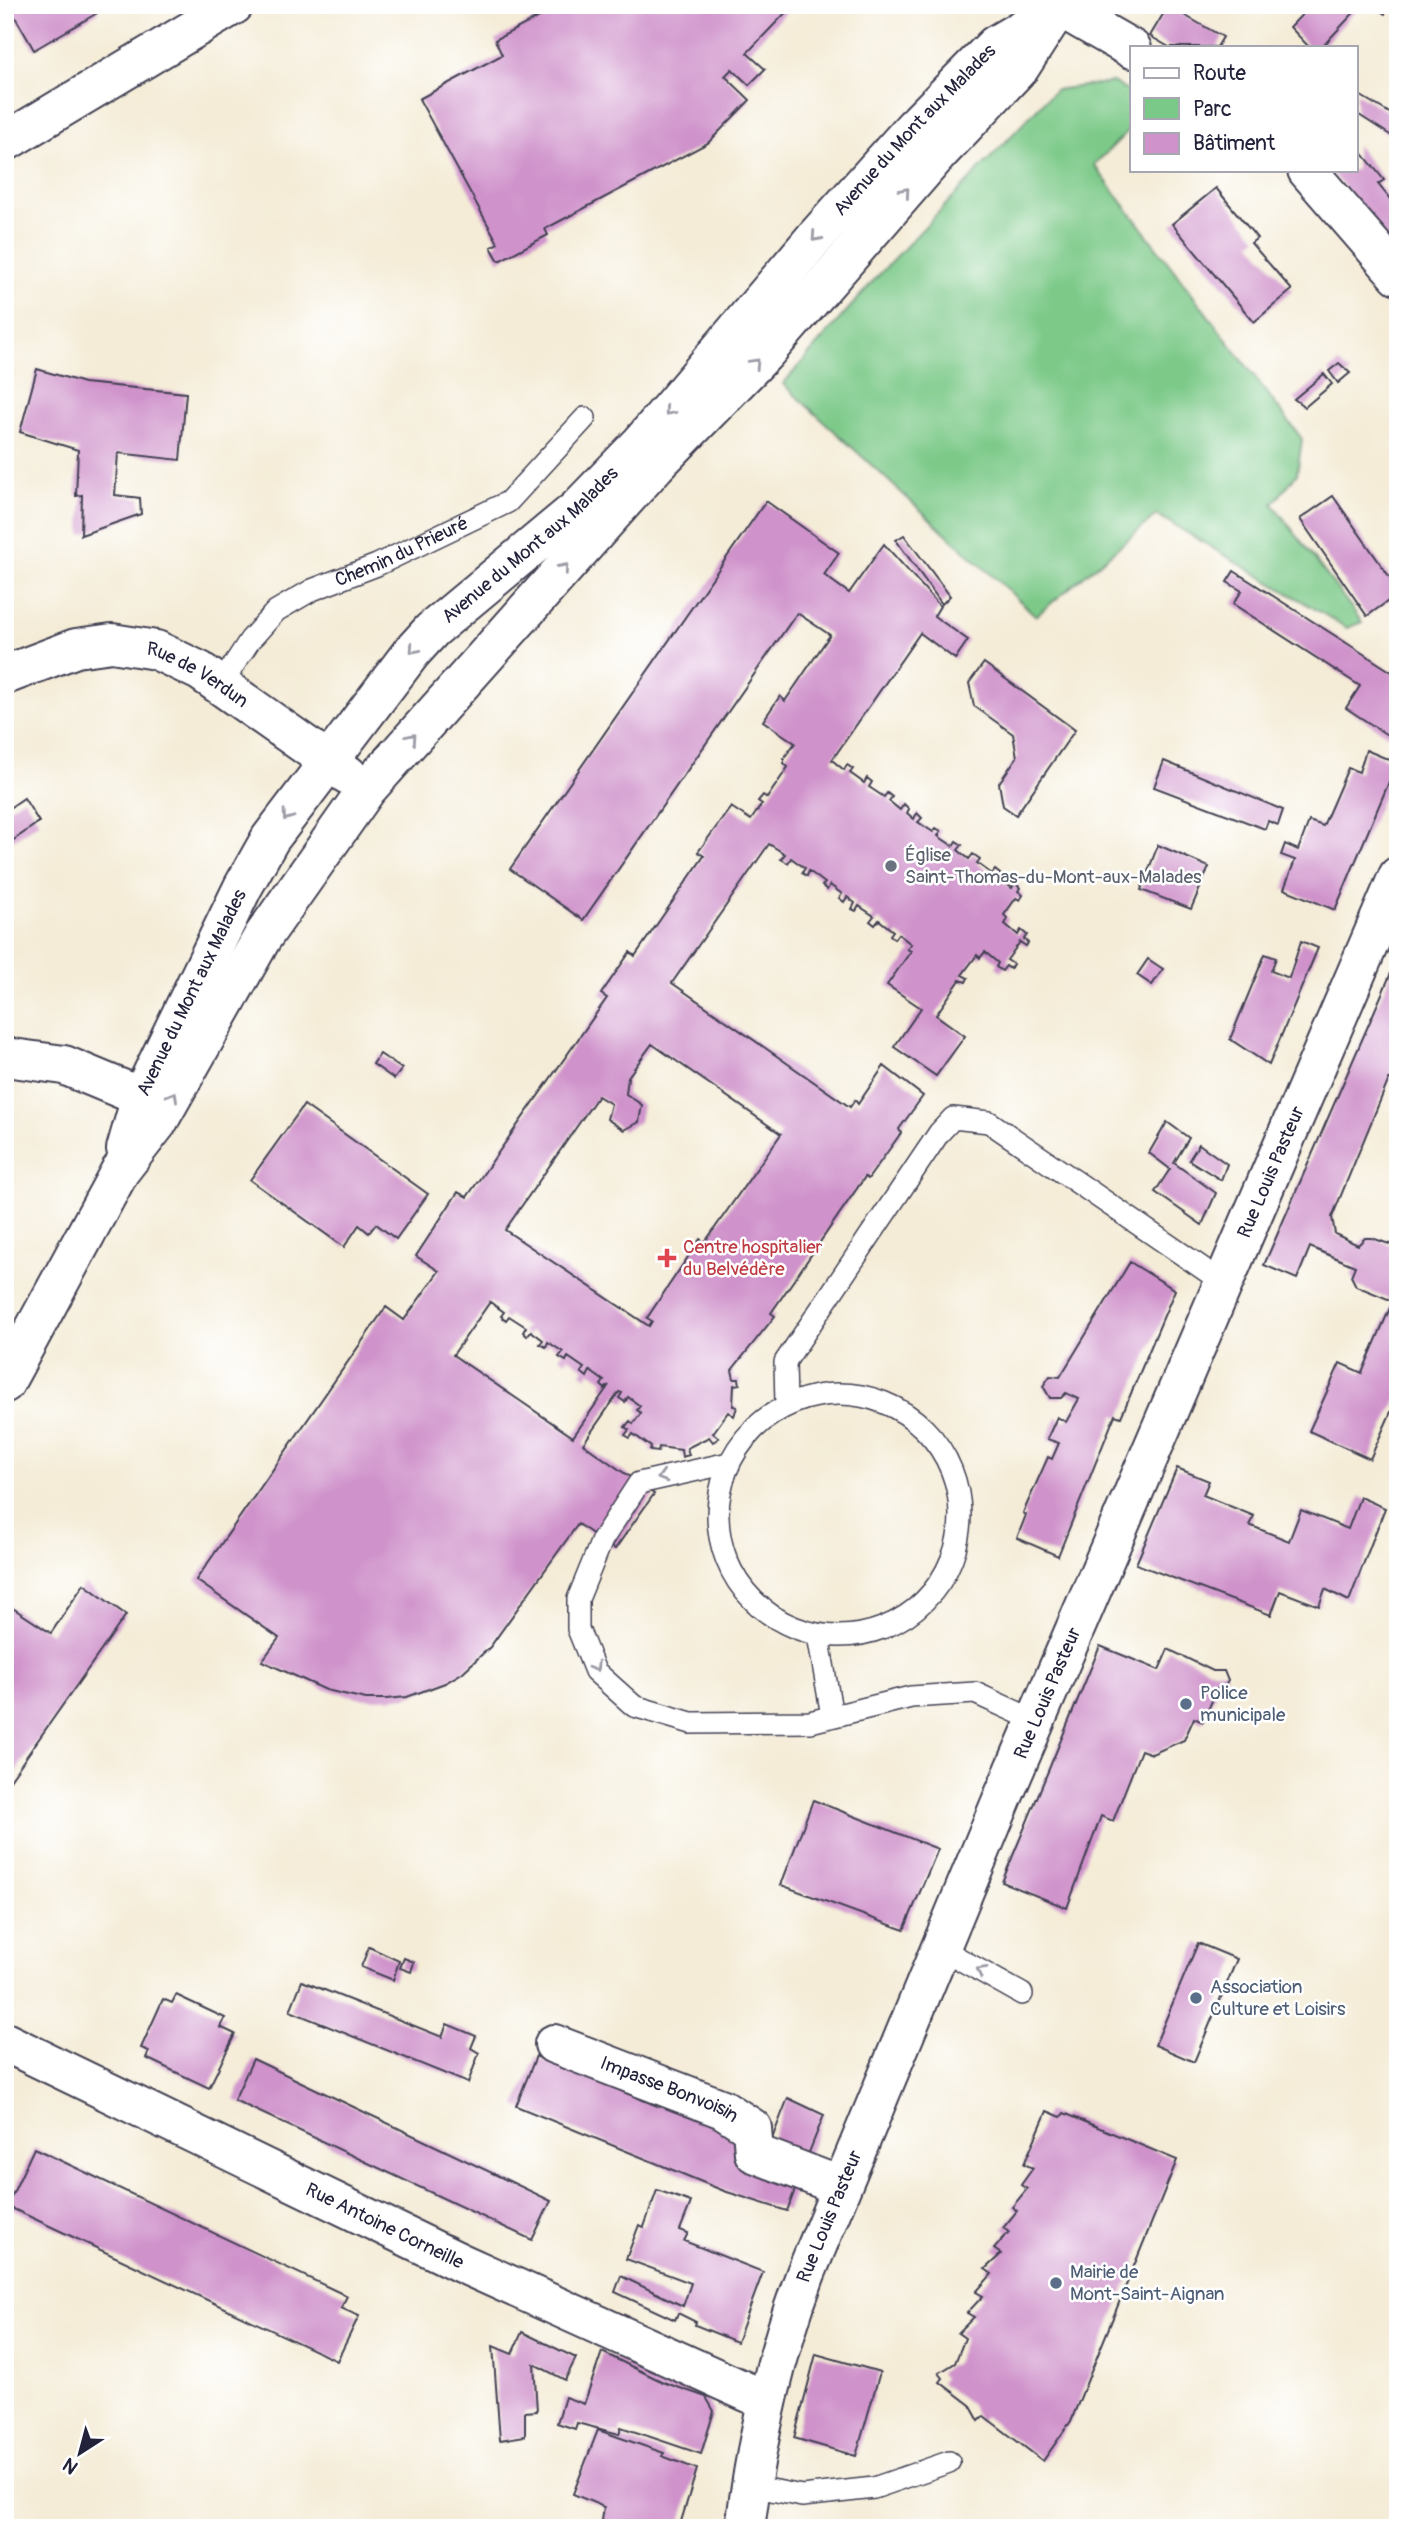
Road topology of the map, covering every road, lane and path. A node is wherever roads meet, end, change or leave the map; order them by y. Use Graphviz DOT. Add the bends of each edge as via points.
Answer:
graph roads {
  1 [pos="234,5"];
  2 [pos="1060,6"];
  3 [pos="1130,48"];
  4 [pos="5,142"];
  5 [pos="1309,172"];
  6 [pos="1398,275"];
  7 [pos="585,418"];
  8 [pos="5,675"];
  9 [pos="220,686"];
  10 [pos="326,761"];
  11 [pos="367,789"];
  12 [pos="1398,876"];
  13 [pos="5,1057"];
  14 [pos="141,1097"];
  15 [pos="120,1171"];
  16 [pos="1224,1283"];
  17 [pos="5,1383"];
  18 [pos="786,1405"];
  19 [pos="729,1463"];
  20 [pos="818,1635"];
  21 [pos="832,1716"];
  22 [pos="1036,1721"];
  23 [pos="940,1948"];
  24 [pos="1022,1994"];
  25 [pos="5,2042"];
  26 [pos="554,2044"];
  27 [pos="840,2186"];
  28 [pos="767,2401"];
  29 [pos="949,2462"];
  30 [pos="751,2486"];
  31 [pos="745,2528"];
  1 -- 4 [label="street"];
  2 -- 3 [label="street"];
  2 -- 10 [label="street, Avenue du Mont aux Malades, one-way" via="995,45 914,127 641,443 577,509 432,630"];
  11 -- 2 [label="street, Avenue du Mont aux Malades, one-way" via="1021,66"];
  5 -- 6 [label="street"];
  7 -- 9 [label="lane, Chemin du Prieuré" via="508,502 377,565 312,590 276,611"];
  8 -- 9 [label="street, Rue de Verdun" via="76,648 112,643 156,650"];
  9 -- 10 [label="street, Rue de Verdun"];
  10 -- 11 [label="street, Rue de Verdun"];
  10 -- 14 [label="street, Avenue du Mont aux Malades, one-way" via="270,839 243,887"];
  15 -- 11 [label="street, Avenue du Mont aux Malades, one-way" via="158,1122 262,938"];
  12 -- 16 [label="street, Rue Louis Pasteur"];
  13 -- 14 [label="street" via="64,1065"];
  14 -- 15 [label="street, Avenue du Mont aux Malades"];
  15 -- 17 [label="street, Avenue du Mont aux Malades"];
  16 -- 18 [label="lane" via="989,1122 953,1118 785,1362"];
  16 -- 22 [label="street, Rue Louis Pasteur"];
  18 -- 19 [label="lane" via="752,1429"];
  18 -- 20 [label="lane" via="826,1394 867,1397 905,1413 936,1441 955,1478 961,1519 952,1560 931,1595 899,1621 860,1635"];
  19 -- 20 [label="lane" via="718,1511 719,1536 731,1571 753,1601 782,1623"];
  19 -- 21 [label="lane, one-way" via="639,1483 602,1539 578,1599 578,1629 595,1671 634,1706 691,1723 810,1721"];
  20 -- 21 [label="lane"];
  21 -- 22 [label="lane" via="911,1697 975,1693"];
  22 -- 23 [label="street, Rue Louis Pasteur"];
  24 -- 23 [label="lane, one-way"];
  23 -- 27 [label="street, Rue Louis Pasteur"];
  25 -- 28 [label="street, Rue Antoine Corneille" via="461,2263"];
  26 -- 27 [label="street, Impasse Bonvoisin" via="723,2109 752,2128 754,2153"];
  27 -- 28 [label="street, Rue Louis Pasteur" via="796,2300"];
  28 -- 30 [label="street, Rue Louis Pasteur"];
  29 -- 30 [label="lane" via="874,2488 802,2496"];
  30 -- 31 [label="street, Rue Louis Pasteur"];
}
